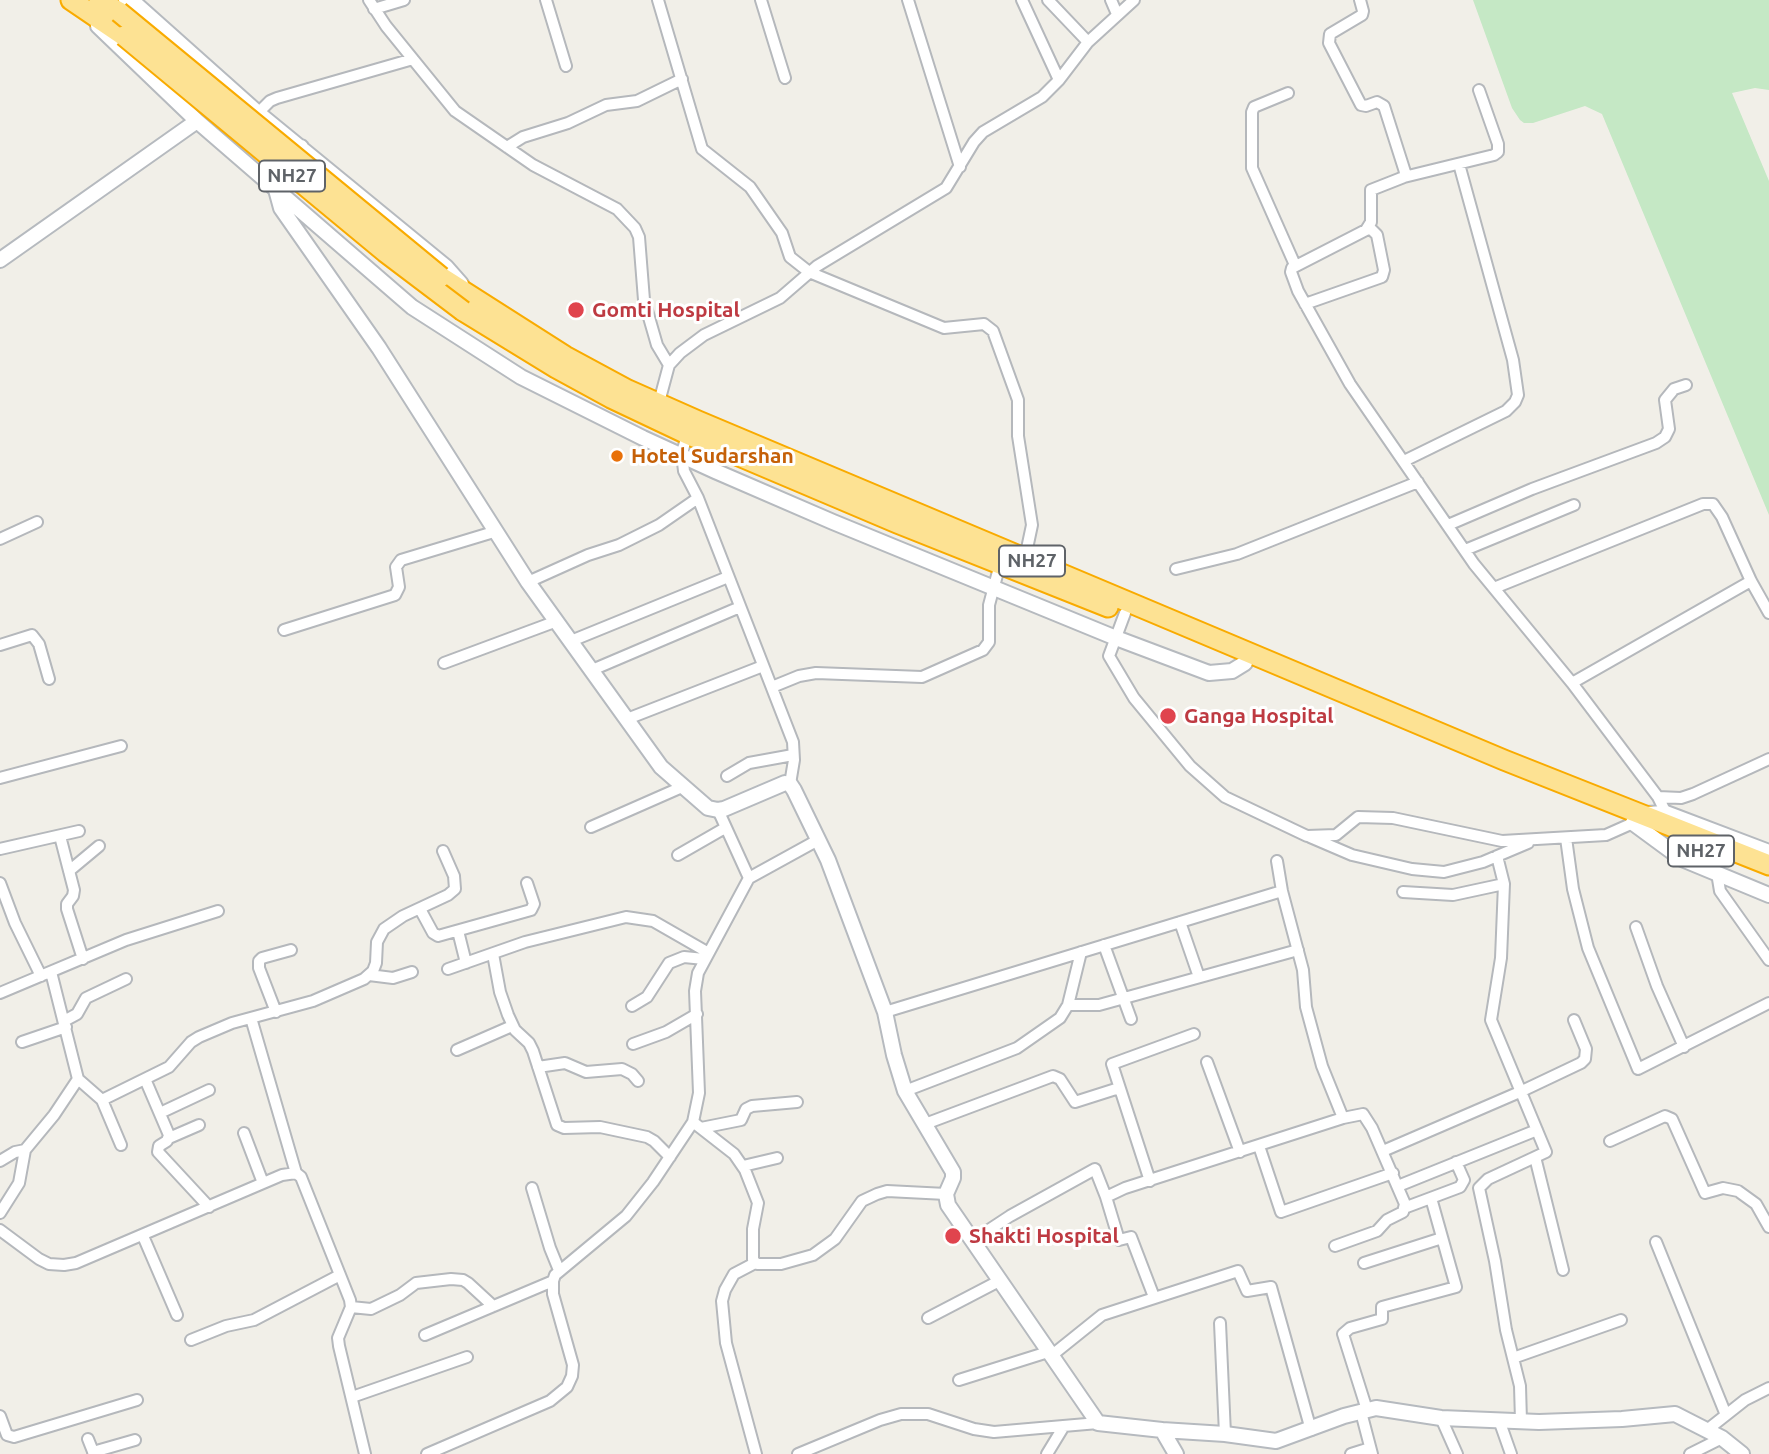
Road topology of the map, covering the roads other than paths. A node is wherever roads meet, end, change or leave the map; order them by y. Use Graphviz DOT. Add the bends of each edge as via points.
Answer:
graph roads {
  1 [pos="404,0"];
  2 [pos="546,0"];
  3 [pos="658,0"];
  4 [pos="761,0"];
  5 [pos="908,0"];
  6 [pos="1022,0"];
  7 [pos="1048,0"];
  8 [pos="1111,0"];
  9 [pos="1134,0"];
  10 [pos="1360,0"];
  11 [pos="84,2"];
  12 [pos="372,4"];
  13 [pos="129,5"];
  14 [pos="1117,14"];
  15 [pos="1088,42"];
  16 [pos="412,60"];
  17 [pos="566,66"];
  18 [pos="785,78"];
  19 [pos="681,79"];
  20 [pos="1059,80"];
  21 [pos="1479,90"];
  22 [pos="1288,93"];
  23 [pos="258,113"];
  24 [pos="197,121"];
  25 [pos="507,147"];
  26 [pos="301,148"];
  27 [pos="1459,164"];
  28 [pos="960,167"];
  29 [pos="1404,177"];
  30 [pos="275,186"];
  31 [pos="1369,227"];
  32 [pos="0,260"];
  33 [pos="1295,265"];
  34 [pos="809,272"];
  35 [pos="1305,304"];
  36 [pos="469,306"];
  37 [pos="669,365"];
  38 [pos="1686,384"];
  39 [pos="657,411"];
  40 [pos="687,434"];
  41 [pos="682,454"];
  42 [pos="1404,461"];
  43 [pos="1418,482"];
  44 [pos="698,498"];
  45 [pos="1574,505"];
  46 [pos="37,522"];
  47 [pos="1448,525"];
  48 [pos="497,531"];
  49 [pos="0,540"];
  50 [pos="1465,550"];
  51 [pos="1025,558"];
  52 [pos="1000,564"];
  53 [pos="1176,569"];
  54 [pos="728,577"];
  55 [pos="1751,581"];
  56 [pos="528,582"];
  57 [pos="993,587"];
  58 [pos="1494,588"];
  59 [pos="740,607"];
  60 [pos="1125,613"];
  61 [pos="1769,613"];
  62 [pos="557,621"];
  63 [pos="284,630"];
  64 [pos="1116,638"];
  65 [pos="570,640"];
  66 [pos="0,645"];
  67 [pos="444,663"];
  68 [pos="1245,663"];
  69 [pos="763,666"];
  70 [pos="592,670"];
  71 [pos="49,679"];
  72 [pos="1572,683"];
  73 [pos="772,687"];
  74 [pos="627,719"];
  75 [pos="121,746"];
  76 [pos="793,755"];
  77 [pos="1769,759"];
  78 [pos="727,776"];
  79 [pos="0,778"];
  80 [pos="790,785"];
  81 [pos="682,787"];
  82 [pos="1658,797"];
  83 [pos="718,810"];
  84 [pos="1666,813"];
  85 [pos="1635,819"];
  86 [pos="590,827"];
  87 [pos="725,828"];
  88 [pos="79,831"];
  89 [pos="60,836"];
  90 [pos="1307,836"];
  91 [pos="1566,838"];
  92 [pos="818,840"];
  93 [pos="1536,840"];
  94 [pos="99,846"];
  95 [pos="0,849"];
  96 [pos="443,851"];
  97 [pos="1769,852"];
  98 [pos="678,855"];
  99 [pos="1497,856"];
  100 [pos="1277,861"];
  101 [pos="1769,865"];
  102 [pos="69,871"];
  103 [pos="1717,873"];
  104 [pos="749,878"];
  105 [pos="1769,878"];
  106 [pos="0,883"];
  107 [pos="527,884"];
  108 [pos="1504,884"];
  109 [pos="1282,891"];
  110 [pos="1403,892"];
  111 [pos="1769,895"];
  112 [pos="420,909"];
  113 [pos="218,911"];
  114 [pos="1180,922"];
  115 [pos="1636,927"];
  116 [pos="458,931"];
  117 [pos="1104,945"];
  118 [pos="291,950"];
  119 [pos="1298,950"];
  120 [pos="1080,952"];
  121 [pos="494,954"];
  122 [pos="705,956"];
  123 [pos="83,959"];
  124 [pos="1769,960"];
  125 [pos="466,963"];
  126 [pos="448,969"];
  127 [pos="412,972"];
  128 [pos="46,974"];
  129 [pos="369,975"];
  130 [pos="1199,978"];
  131 [pos="126,979"];
  132 [pos="0,993"];
  133 [pos="1124,999"];
  134 [pos="1769,1003"];
  135 [pos="1068,1005"];
  136 [pos="632,1006"];
  137 [pos="276,1012"];
  138 [pos="885,1012"];
  139 [pos="697,1013"];
  140 [pos="251,1018"];
  141 [pos="1131,1018"];
  142 [pos="1574,1020"];
  143 [pos="65,1024"];
  144 [pos="512,1026"];
  145 [pos="1194,1034"];
  146 [pos="22,1042"];
  147 [pos="633,1044"];
  148 [pos="1684,1047"];
  149 [pos="457,1051"];
  150 [pos="1207,1062"];
  151 [pos="538,1067"];
  152 [pos="78,1079"];
  153 [pos="145,1079"];
  154 [pos="638,1082"];
  155 [pos="1119,1088"];
  156 [pos="209,1090"];
  157 [pos="905,1091"];
  158 [pos="1522,1091"];
  159 [pos="102,1100"];
  160 [pos="797,1102"];
  161 [pos="160,1113"];
  162 [pos="1343,1118"];
  163 [pos="925,1124"];
  164 [pos="199,1125"];
  165 [pos="697,1125"];
  166 [pos="1537,1130"];
  167 [pos="244,1133"];
  168 [pos="169,1138"];
  169 [pos="1610,1141"];
  170 [pos="121,1145"];
  171 [pos="1259,1146"];
  172 [pos="25,1150"];
  173 [pos="1383,1151"];
  174 [pos="1240,1152"];
  175 [pos="670,1157"];
  176 [pos="1535,1157"];
  177 [pos="776,1158"];
  178 [pos="0,1161"];
  179 [pos="1456,1163"];
  180 [pos="743,1166"];
  181 [pos="296,1172"];
  182 [pos="1393,1173"];
  183 [pos="1150,1181"];
  184 [pos="263,1183"];
  185 [pos="1398,1186"];
  186 [pos="532,1188"];
  187 [pos="946,1194"];
  188 [pos="1106,1197"];
  189 [pos="1431,1198"];
  190 [pos="209,1207"];
  191 [pos="1404,1208"];
  192 [pos="0,1211"];
  193 [pos="1769,1227"];
  194 [pos="0,1230"];
  195 [pos="143,1236"];
  196 [pos="1442,1238"];
  197 [pos="972,1241"];
  198 [pos="1656,1242"];
  199 [pos="1335,1246"];
  200 [pos="755,1263"];
  201 [pos="1364,1263"];
  202 [pos="559,1270"];
  203 [pos="1563,1270"];
  204 [pos="340,1275"];
  205 [pos="553,1281"];
  206 [pos="999,1281"];
  207 [pos="1154,1297"];
  208 [pos="493,1306"];
  209 [pos="351,1307"];
  210 [pos="177,1315"];
  211 [pos="928,1318"];
  212 [pos="1621,1320"];
  213 [pos="1220,1323"];
  214 [pos="425,1335"];
  215 [pos="191,1340"];
  216 [pos="1049,1354"];
  217 [pos="467,1357"];
  218 [pos="1513,1358"];
  219 [pos="959,1380"];
  220 [pos="1769,1388"];
  221 [pos="352,1397"];
  222 [pos="137,1400"];
  223 [pos="1364,1411"];
  224 [pos="1726,1415"];
  225 [pos="0,1416"];
  226 [pos="1441,1418"];
  227 [pos="1499,1420"];
  228 [pos="1521,1421"];
  229 [pos="1098,1423"];
  230 [pos="1064,1426"];
  231 [pos="1162,1430"];
  232 [pos="1311,1430"];
  233 [pos="1707,1430"];
  234 [pos="1225,1434"];
  235 [pos="1723,1438"];
  236 [pos="88,1439"];
  237 [pos="135,1440"];
  238 [pos="1371,1451"];
  239 [pos="94,1453"];
  240 [pos="365,1454"];
  241 [pos="427,1454"];
  242 [pos="756,1454"];
  243 [pos="798,1454"];
  244 [pos="1047,1454"];
  245 [pos="1176,1454"];
  246 [pos="1351,1454"];
  247 [pos="1457,1454"];
  248 [pos="1511,1454"];
  249 [pos="1690,1454"];
  250 [pos="1742,1454"];
  1 -- 12 [label="street"];
  2 -- 17 [label="street"];
  3 -- 19 [label="street"];
  4 -- 18 [label="street"];
  5 -- 28 [label="street"];
  6 -- 20 [label="street"];
  7 -- 15 [label="street"];
  8 -- 14 [label="street"];
  9 -- 14 [label="street"];
  10 -- 29 [label="street" via="1362,15 1330,34 1329,43 1361,105 1377,102 1384,106"];
  11 -- 13 [label="highway, NH27"];
  11 -- 24 [label="street" via="101,30"];
  11 -- 36 [label="highway, NH27, bridge" via="433,290"];
  12 -- 16 [label="street"];
  13 -- 23 [label="street"];
  13 -- 36 [label="highway, NH27, bridge"];
  14 -- 15 [label="street"];
  15 -- 20 [label="street"];
  16 -- 23 [label="street" via="277,98"];
  16 -- 25 [label="street" via="449,106"];
  19 -- 25 [label="street" via="637,102 606,105"];
  19 -- 34 [label="street" via="702,149 750,187 782,233 790,257"];
  20 -- 28 [label="street" via="1036,102 983,132"];
  21 -- 27 [label="street" via="1499,149 1494,155"];
  22 -- 33 [label="street" via="1254,107 1252,168"];
  23 -- 26 [label="street"];
  24 -- 30 [label="street"];
  24 -- 32 [label="street"];
  25 -- 37 [label="street" via="617,209 635,228 644,300 657,345"];
  26 -- 30 [label="street"];
  26 -- 36 [label="street" via="446,267"];
  27 -- 29 [label="street"];
  27 -- 42 [label="street" via="1513,360 1518,395 1506,411"];
  28 -- 34 [label="street" via="946,188"];
  29 -- 31 [label="street" via="1371,190"];
  30 -- 41 [label="street" via="425,316 521,377"];
  30 -- 48 [label="street" via="281,208 379,348"];
  31 -- 33 [label="street"];
  31 -- 35 [label="street" via="1377,235 1382,277"];
  33 -- 35 [label="street" via="1291,272"];
  34 -- 37 [label="street" via="780,298 704,335"];
  34 -- 51 [label="street" via="944,328 985,324 993,331 1018,400 1018,436 1032,524"];
  35 -- 42 [label="street" via="1350,384"];
  36 -- 39 [label="highway, NH27" via="556,368"];
  37 -- 39 [label="street"];
  38 -- 47 [label="street" via="1665,400 1669,429 1656,443"];
  39 -- 40 [label="highway, NH27"];
  39 -- 51 [label="highway, NH27"];
  40 -- 41 [label="street"];
  40 -- 52 [label="highway, NH27"];
  41 -- 44 [label="street" via="684,471"];
  41 -- 57 [label="street"];
  42 -- 43 [label="street"];
  43 -- 47 [label="street"];
  43 -- 53 [label="street" via="1237,554"];
  44 -- 54 [label="street"];
  44 -- 56 [label="street" via="629,540"];
  45 -- 50 [label="street"];
  46 -- 49 [label="street"];
  47 -- 50 [label="street"];
  48 -- 56 [label="street"];
  48 -- 63 [label="street" via="401,560 396,567 399,587 395,595"];
  50 -- 58 [label="street"];
  51 -- 85 [label="highway, NH27"];
  52 -- 57 [label="street"];
  52 -- 60 [label="highway, NH27"];
  54 -- 59 [label="street"];
  54 -- 65 [label="street"];
  55 -- 58 [label="street" via="1717,509 1703,503"];
  55 -- 61 [label="street"];
  55 -- 72 [label="street"];
  56 -- 62 [label="street"];
  57 -- 64 [label="street"];
  57 -- 73 [label="street" via="989,642 983,650 922,677 816,673"];
  58 -- 72 [label="street"];
  59 -- 69 [label="street"];
  59 -- 70 [label="street"];
  60 -- 64 [label="street"];
  60 -- 68 [label="highway, NH27"];
  62 -- 65 [label="street"];
  62 -- 67 [label="street"];
  64 -- 68 [label="street" via="1209,673 1232,671"];
  64 -- 90 [label="street" via="1109,656 1135,698 1189,766 1225,797"];
  65 -- 70 [label="street"];
  66 -- 71 [label="street" via="32,635"];
  68 -- 85 [label="highway, NH27"];
  69 -- 73 [label="street"];
  69 -- 74 [label="street"];
  70 -- 74 [label="street"];
  72 -- 82 [label="street"];
  73 -- 76 [label="street" via="793,742"];
  74 -- 81 [label="street"];
  75 -- 79 [label="street"];
  76 -- 78 [label="street" via="750,763"];
  76 -- 80 [label="street"];
  77 -- 82 [label="street" via="1693,794"];
  80 -- 83 [label="street" via="785,783"];
  80 -- 92 [label="street"];
  81 -- 83 [label="street" via="708,808"];
  81 -- 86 [label="street"];
  82 -- 84 [label="street"];
  83 -- 87 [label="street"];
  84 -- 85 [label="street"];
  84 -- 97 [label="street"];
  85 -- 91 [label="street" via="1606,835"];
  85 -- 101 [label="highway, NH27"];
  85 -- 103 [label="street" via="1682,859"];
  85 -- 105 [label="highway, NH27"];
  87 -- 98 [label="street"];
  87 -- 104 [label="street"];
  88 -- 89 [label="street"];
  89 -- 95 [label="street"];
  89 -- 102 [label="street"];
  90 -- 93 [label="street" via="1336,835 1358,817 1393,818 1502,841"];
  90 -- 99 [label="street" via="1352,855 1412,869 1444,872"];
  91 -- 93 [label="street"];
  91 -- 148 [label="street" via="1588,948 1638,1069"];
  92 -- 104 [label="street"];
  92 -- 138 [label="street"];
  93 -- 99 [label="street"];
  94 -- 102 [label="street"];
  96 -- 112 [label="street" via="455,889"];
  99 -- 108 [label="street"];
  100 -- 109 [label="street"];
  102 -- 123 [label="street" via="74,893 67,909"];
  103 -- 111 [label="street"];
  103 -- 124 [label="street" via="1720,891"];
  104 -- 122 [label="street"];
  106 -- 128 [label="street" via="15,923"];
  107 -- 116 [label="street" via="534,904 531,910"];
  108 -- 110 [label="street" via="1453,895"];
  108 -- 158 [label="street" via="1501,958 1491,1020"];
  109 -- 114 [label="street"];
  109 -- 119 [label="street"];
  112 -- 116 [label="street" via="435,935"];
  112 -- 129 [label="street" via="383,929"];
  113 -- 123 [label="street"];
  114 -- 117 [label="street"];
  114 -- 130 [label="street"];
  115 -- 148 [label="street"];
  116 -- 125 [label="street"];
  117 -- 120 [label="street"];
  117 -- 133 [label="street"];
  118 -- 137 [label="street" via="259,961"];
  119 -- 130 [label="street"];
  119 -- 162 [label="street" via="1306,1007"];
  120 -- 135 [label="street"];
  120 -- 138 [label="street"];
  121 -- 122 [label="street" via="626,917 653,921"];
  121 -- 125 [label="street"];
  121 -- 144 [label="street"];
  122 -- 136 [label="street" via="675,959 647,996"];
  122 -- 139 [label="street" via="696,981"];
  123 -- 128 [label="street"];
  125 -- 126 [label="street"];
  127 -- 129 [label="street" via="393,978"];
  128 -- 132 [label="street"];
  128 -- 143 [label="street"];
  129 -- 137 [label="street"];
  130 -- 133 [label="street"];
  131 -- 143 [label="street" via="86,998"];
  133 -- 135 [label="street"];
  133 -- 141 [label="street"];
  134 -- 148 [label="street"];
  135 -- 157 [label="street" via="1060,1018 1017,1048"];
  137 -- 140 [label="street"];
  138 -- 157 [label="street"];
  139 -- 147 [label="street" via="666,1032"];
  139 -- 165 [label="street"];
  140 -- 153 [label="street" via="199,1037 169,1067"];
  140 -- 181 [label="street"];
  142 -- 158 [label="street" via="1586,1049 1585,1059"];
  143 -- 146 [label="street"];
  143 -- 152 [label="street"];
  144 -- 149 [label="street"];
  144 -- 151 [label="street" via="529,1042"];
  145 -- 155 [label="street" via="1112,1064"];
  150 -- 174 [label="street"];
  151 -- 154 [label="street" via="565,1063 586,1072 622,1069"];
  151 -- 175 [label="street" via="560,1127 600,1127 648,1137"];
  152 -- 159 [label="street"];
  152 -- 172 [label="street"];
  153 -- 159 [label="street"];
  153 -- 161 [label="street"];
  155 -- 163 [label="street" via="1075,1102 1053,1076"];
  155 -- 183 [label="street"];
  156 -- 161 [label="street"];
  157 -- 163 [label="street"];
  158 -- 166 [label="street"];
  158 -- 173 [label="street"];
  159 -- 170 [label="street"];
  160 -- 165 [label="street" via="752,1106 741,1120"];
  161 -- 168 [label="street"];
  162 -- 171 [label="street"];
  162 -- 173 [label="street" via="1363,1114"];
  163 -- 187 [label="street" via="953,1172"];
  164 -- 168 [label="street"];
  165 -- 175 [label="street"];
  165 -- 180 [label="street"];
  166 -- 176 [label="street" via="1546,1152"];
  166 -- 179 [label="street"];
  167 -- 184 [label="street"];
  168 -- 190 [label="street" via="158,1152"];
  169 -- 193 [label="street" via="1665,1116 1672,1119 1705,1193 1723,1188 1738,1191 1756,1204"];
  171 -- 174 [label="street"];
  171 -- 182 [label="street" via="1281,1212"];
  172 -- 178 [label="street"];
  172 -- 192 [label="street" via="19,1183"];
  173 -- 182 [label="street"];
  174 -- 183 [label="street"];
  175 -- 202 [label="street" via="626,1216"];
  176 -- 203 [label="street"];
  176 -- 218 [label="street" via="1488,1179 1479,1188"];
  177 -- 180 [label="street"];
  179 -- 185 [label="street"];
  179 -- 189 [label="street" via="1464,1180 1460,1188"];
  180 -- 200 [label="street" via="758,1207 753,1224"];
  181 -- 184 [label="street"];
  181 -- 204 [label="street"];
  182 -- 185 [label="street"];
  183 -- 188 [label="street"];
  184 -- 190 [label="street"];
  185 -- 191 [label="street"];
  186 -- 202 [label="street"];
  187 -- 197 [label="street" via="948,1205"];
  187 -- 200 [label="street" via="877,1194 857,1206 835,1239 813,1255 781,1264"];
  188 -- 197 [label="street" via="1095,1169"];
  188 -- 207 [label="street" via="1119,1240 1131,1237"];
  189 -- 191 [label="street"];
  189 -- 196 [label="street"];
  190 -- 195 [label="street"];
  191 -- 199 [label="street" via="1377,1231"];
  194 -- 195 [label="street" via="39,1259 64,1265"];
  195 -- 210 [label="street"];
  196 -- 201 [label="street"];
  196 -- 223 [label="street" via="1456,1287 1382,1307 1382,1319 1343,1334"];
  197 -- 206 [label="street"];
  198 -- 224 [label="street"];
  200 -- 242 [label="street" via="734,1274 722,1301 726,1343"];
  202 -- 205 [label="street"];
  204 -- 209 [label="street"];
  204 -- 215 [label="street" via="249,1322"];
  205 -- 208 [label="street"];
  205 -- 241 [label="street" via="573,1365 567,1387 551,1401"];
  206 -- 211 [label="street"];
  206 -- 216 [label="street"];
  207 -- 216 [label="street" via="1102,1315"];
  207 -- 232 [label="street" via="1238,1271 1247,1291 1271,1287"];
  208 -- 209 [label="street" via="468,1283 451,1279 416,1283 372,1310"];
  208 -- 214 [label="street"];
  209 -- 221 [label="street" via="338,1338"];
  212 -- 218 [label="street"];
  213 -- 234 [label="street"];
  216 -- 219 [label="street"];
  216 -- 229 [label="street"];
  217 -- 221 [label="street"];
  218 -- 228 [label="street"];
  220 -- 224 [label="street"];
  221 -- 240 [label="street"];
  222 -- 225 [label="street" via="14,1437 7,1435"];
  223 -- 226 [label="street" via="1376,1408"];
  223 -- 232 [label="street"];
  223 -- 238 [label="street"];
  224 -- 233 [label="street"];
  226 -- 227 [label="street"];
  226 -- 247 [label="street"];
  227 -- 228 [label="street"];
  227 -- 248 [label="street"];
  228 -- 233 [label="street" via="1675,1414"];
  229 -- 230 [label="street"];
  229 -- 231 [label="street"];
  230 -- 243 [label="street" via="984,1431 928,1414 901,1415"];
  230 -- 244 [label="street"];
  231 -- 234 [label="street"];
  231 -- 245 [label="street"];
  232 -- 234 [label="street" via="1276,1441"];
  233 -- 235 [label="street"];
  235 -- 249 [label="street"];
  235 -- 250 [label="street"];
  236 -- 239 [label="street"];
  237 -- 239 [label="street"];
  238 -- 246 [label="street"];
}
